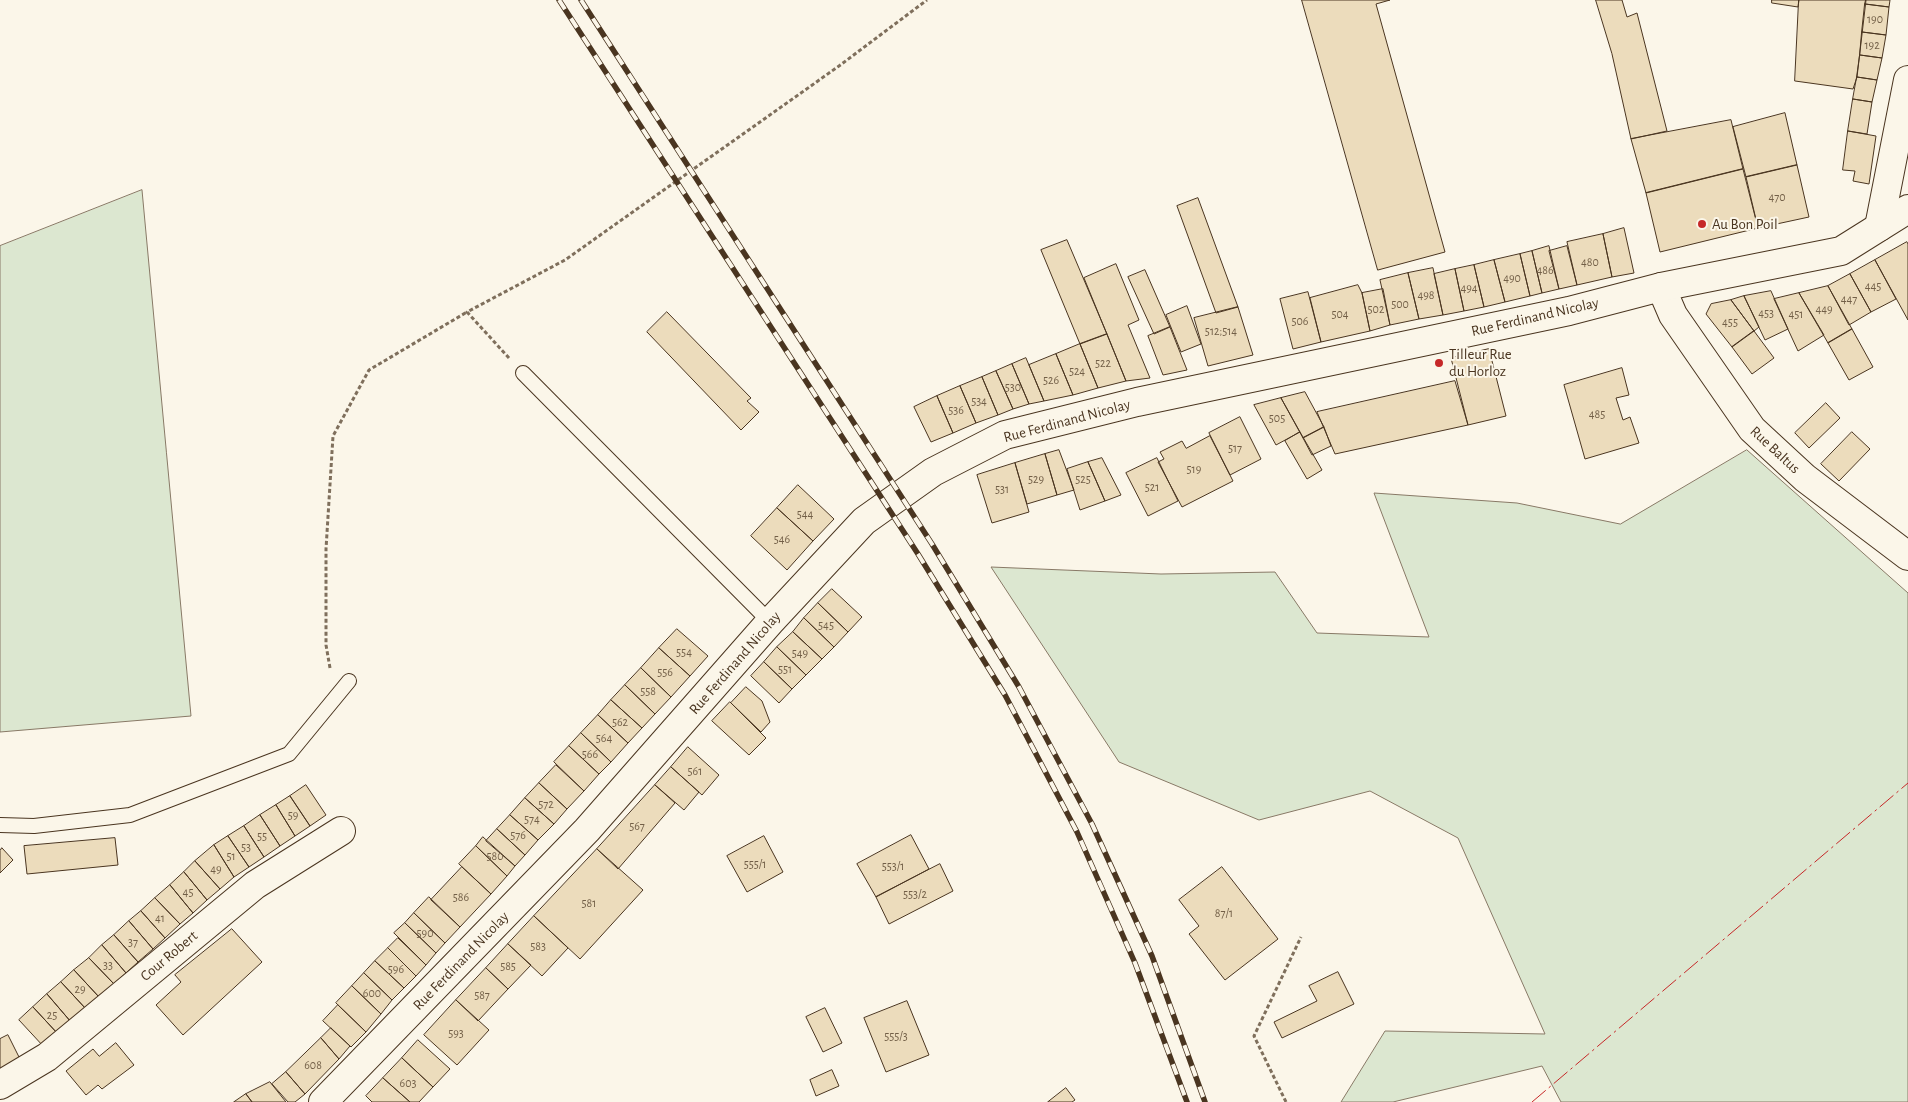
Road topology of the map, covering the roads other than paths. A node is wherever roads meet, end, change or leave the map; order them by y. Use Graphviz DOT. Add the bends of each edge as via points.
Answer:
graph roads {
  1 [pos="1908,80"];
  2 [pos="1908,209"];
  3 [pos="1879,228"];
  4 [pos="1661,287"];
  5 [pos="523,373"];
  6 [pos="1908,556"];
  7 [pos="770,622"];
  8 [pos="349,681"];
  9 [pos="0,825"];
  10 [pos="341,831"];
  11 [pos="0,1085"];
  12 [pos="323,1102"];
  1 -- 3 [label="street"];
  2 -- 3 [label="street, Rue Ferdinand Nicolay"];
  3 -- 4 [label="street, Rue Ferdinand Nicolay" via="1841,251"];
  4 -- 6 [label="street, Rue Baltus" via="1673,315 1752,429 1805,478"];
  4 -- 7 [label="street, Rue Ferdinand Nicolay" via="1569,311 1137,402 1005,435 933,472 864,522"];
  5 -- 7 [label="lane"];
  7 -- 12 [label="street, Rue Ferdinand Nicolay" via="587,830"];
  8 -- 9 [label="lane" via="288,754 130,815 34,826"];
  10 -- 11 [label="street, Cour Robert" via="255,885 47,1057"];
}
